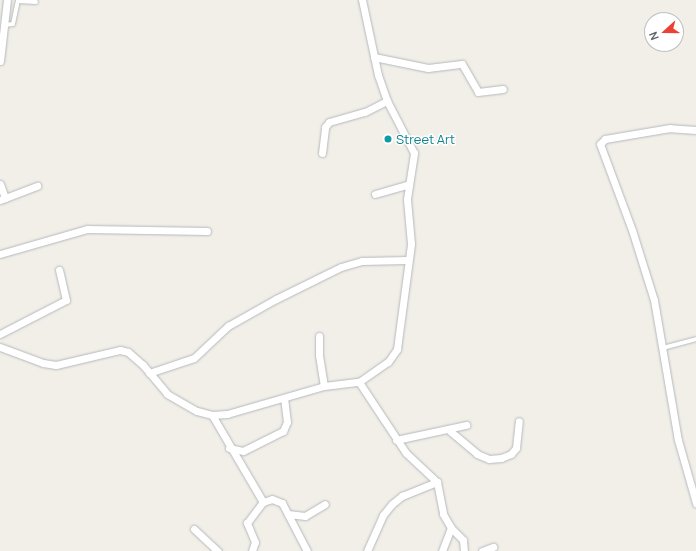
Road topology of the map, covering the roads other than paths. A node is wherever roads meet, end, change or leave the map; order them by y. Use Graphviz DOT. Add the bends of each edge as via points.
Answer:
graph roads {
  1 [pos="7,0"];
  2 [pos="362,0"];
  3 [pos="36,2"];
  4 [pos="4,25"];
  5 [pos="374,58"];
  6 [pos="0,61"];
  7 [pos="503,89"];
  8 [pos="386,101"];
  9 [pos="696,130"];
  10 [pos="322,153"];
  11 [pos="0,184"];
  12 [pos="409,184"];
  13 [pos="37,186"];
  14 [pos="375,194"];
  15 [pos="3,199"];
  16 [pos="207,231"];
  17 [pos="0,254"];
  18 [pos="407,260"];
  19 [pos="59,270"];
  20 [pos="0,334"];
  21 [pos="320,336"];
  22 [pos="696,339"];
  23 [pos="0,347"];
  24 [pos="663,348"];
  25 [pos="149,373"];
  26 [pos="359,382"];
  27 [pos="324,386"];
  28 [pos="284,399"];
  29 [pos="212,415"];
  30 [pos="519,421"];
  31 [pos="466,425"];
  32 [pos="450,430"];
  33 [pos="396,440"];
  34 [pos="229,448"];
  35 [pos="437,482"];
  36 [pos="263,502"];
  37 [pos="696,503"];
  38 [pos="325,504"];
  39 [pos="288,514"];
  40 [pos="451,528"];
  41 [pos="194,529"];
  42 [pos="493,547"];
  43 [pos="218,551"];
  44 [pos="252,551"];
  45 [pos="307,551"];
  46 [pos="367,551"];
  47 [pos="442,551"];
  48 [pos="465,551"];
  49 [pos="482,551"];
  1 -- 4 [label="street"];
  2 -- 5 [label="street"];
  3 -- 4 [label="lane" via="18,1 12,25"];
  4 -- 6 [label="street"];
  5 -- 7 [label="street" via="428,68 462,64 478,92"];
  5 -- 8 [label="street"];
  8 -- 10 [label="street" via="365,112 329,122 324,127"];
  8 -- 12 [label="street" via="413,147"];
  9 -- 24 [label="street" via="670,128 600,142 646,269"];
  11 -- 15 [label="street"];
  12 -- 14 [label="street"];
  12 -- 18 [label="street" via="407,199 411,233"];
  13 -- 15 [label="street"];
  16 -- 17 [label="street" via="86,229"];
  18 -- 25 [label="street" via="362,261 342,267 228,326 194,358"];
  18 -- 26 [label="street" via="396,349 388,362"];
  19 -- 20 [label="street" via="66,300"];
  21 -- 27 [label="street" via="319,355"];
  22 -- 24 [label="lane"];
  23 -- 25 [label="street" via="43,364 56,365 120,350 136,358"];
  24 -- 37 [label="street" via="678,440"];
  25 -- 29 [label="street" via="167,394 197,411"];
  26 -- 27 [label="street"];
  26 -- 33 [label="street"];
  27 -- 28 [label="street"];
  28 -- 29 [label="street" via="227,414"];
  28 -- 34 [label="street" via="287,422 283,431 243,451"];
  29 -- 34 [label="street"];
  30 -- 32 [label="street" via="516,448 502,458 489,459 477,454"];
  31 -- 32 [label="street"];
  32 -- 33 [label="street"];
  33 -- 35 [label="street" via="411,460"];
  34 -- 36 [label="street"];
  35 -- 40 [label="street" via="440,488 440,505"];
  35 -- 46 [label="street" via="402,496 392,504 383,516"];
  36 -- 39 [label="street" via="278,501"];
  36 -- 44 [label="street" via="247,523 255,542"];
  38 -- 39 [label="street" via="304,516"];
  39 -- 45 [label="street"];
  40 -- 47 [label="street"];
  40 -- 48 [label="street" via="463,540"];
  41 -- 43 [label="street"];
  42 -- 49 [label="street"];
}
